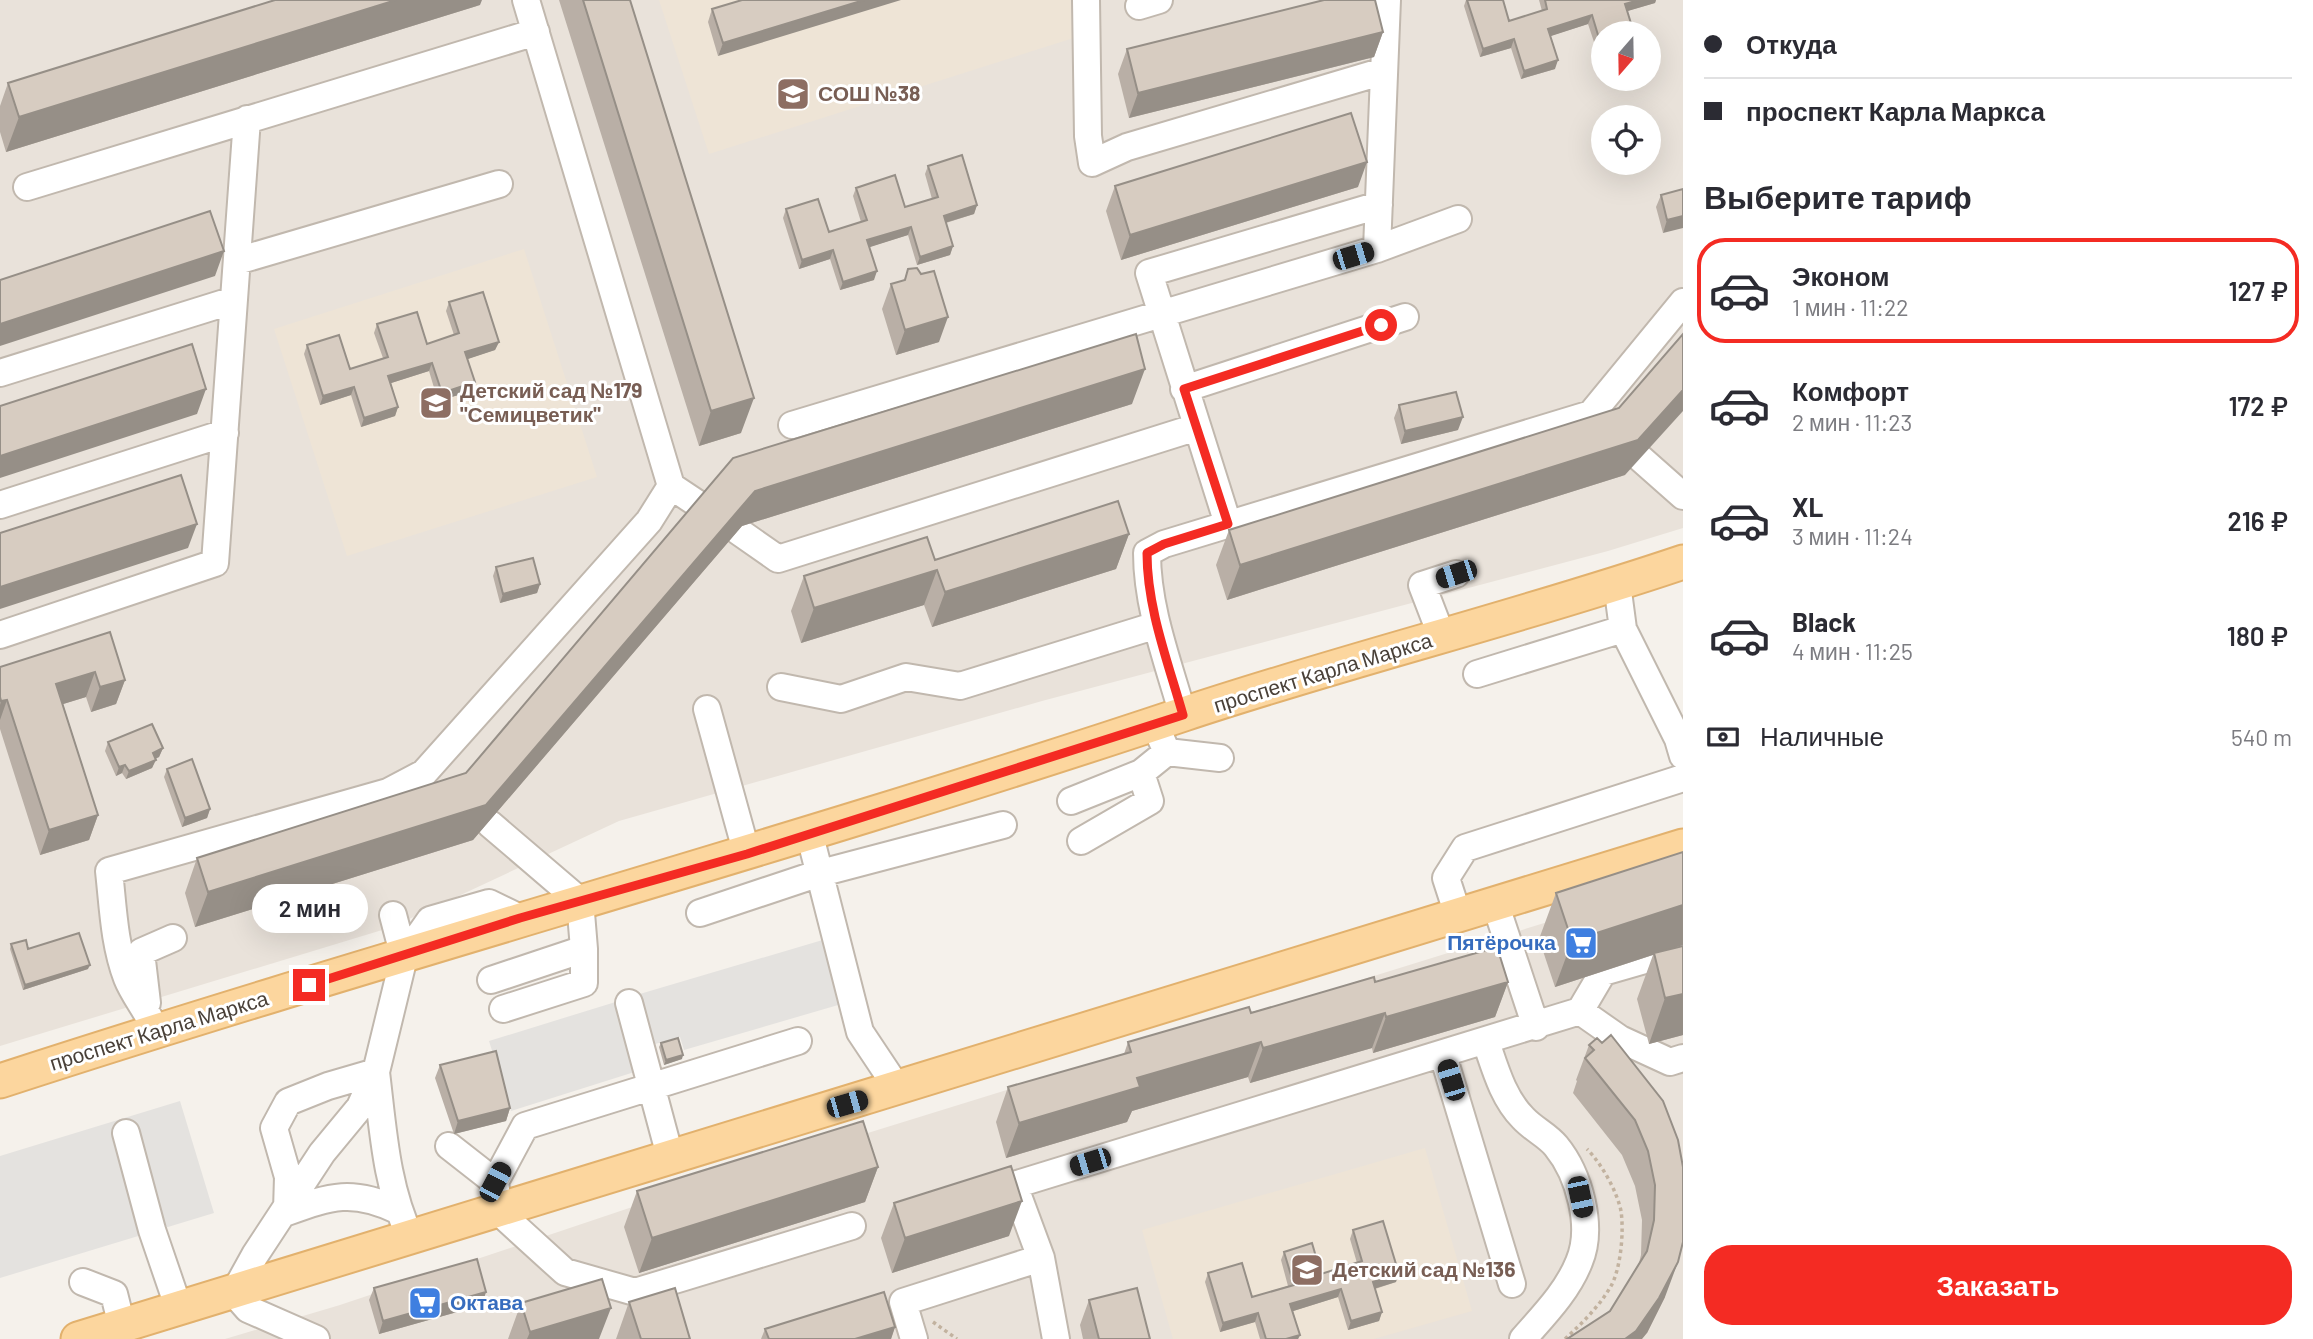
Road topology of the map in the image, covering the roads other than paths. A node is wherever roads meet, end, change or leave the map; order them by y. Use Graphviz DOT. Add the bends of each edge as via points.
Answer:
graph roads {
  1 [pos="526,0"];
  2 [pos="1086,0"];
  3 [pos="1387,0"];
  4 [pos="536,32"];
  5 [pos="1384,71"];
  6 [pos="247,119"];
  7 [pos="499,184"];
  8 [pos="27,187"];
  9 [pos="1379,205"];
  10 [pos="1458,219"];
  11 [pos="1377,248"];
  12 [pos="237,261"];
  13 [pos="234,300"];
  14 [pos="1683,302"];
  15 [pos="1159,312"];
  16 [pos="1405,317"];
  17 [pos="0,373"];
  18 [pos="1184,389"];
  19 [pos="1591,414"];
  20 [pos="792,425"];
  21 [pos="1197,427"];
  22 [pos="225,433"];
  23 [pos="671,486"];
  24 [pos="1683,496"];
  25 [pos="0,505"];
  26 [pos="707,510"];
  27 [pos="1228,524"];
  28 [pos="738,531"];
  29 [pos="1683,562"];
  30 [pos="1456,574"];
  31 [pos="1617,584"];
  32 [pos="1157,625"];
  33 [pos="1623,629"];
  34 [pos="0,635"];
  35 [pos="1442,637"];
  36 [pos="1477,674"];
  37 [pos="781,687"];
  38 [pos="707,709"];
  39 [pos="1168,730"];
  40 [pos="1683,756"];
  41 [pos="1220,758"];
  42 [pos="424,773"];
  43 [pos="1141,773"];
  44 [pos="1683,778"];
  45 [pos="446,790"];
  46 [pos="1071,801"];
  47 [pos="490,824"];
  48 [pos="1003,825"];
  49 [pos="809,832"];
  50 [pos="1081,841"];
  51 [pos="1683,846"];
  52 [pos="747,854"];
  53 [pos="817,874"];
  54 [pos="580,901"];
  55 [pos="1495,903"];
  56 [pos="700,913"];
  57 [pos="393,915"];
  58 [pos="1458,915"];
  59 [pos="173,938"];
  60 [pos="584,949"];
  61 [pos="1683,949"];
  62 [pos="404,957"];
  63 [pos="491,980"];
  64 [pos="629,1003"];
  65 [pos="503,1009"];
  66 [pos="1580,1011"];
  67 [pos="152,1021"];
  68 [pos="1536,1027"];
  69 [pos="798,1041"];
  70 [pos="1486,1042"];
  71 [pos="1443,1055"];
  72 [pos="1683,1058"];
  73 [pos="376,1072"];
  74 [pos="0,1081"];
  75 [pos="651,1085"];
  76 [pos="898,1089"];
  77 [pos="126,1133"];
  78 [pos="449,1146"];
  79 [pos="670,1156"];
  80 [pos="497,1197"];
  81 [pos="286,1212"];
  82 [pos="404,1225"];
  83 [pos="852,1226"];
  84 [pos="1041,1258"];
  85 [pos="83,1282"];
  86 [pos="1512,1284"];
  87 [pos="234,1293"];
  88 [pos="179,1309"];
  89 [pos="122,1326"];
  90 [pos="78,1339"];
  91 [pos="316,1339"];
  92 [pos="914,1339"];
  93 [pos="1056,1339"];
  94 [pos="1523,1339"];
  1 -- 4 [label="street"];
  2 -- 5 [label="street" via="1092,163 1127,147"];
  3 -- 5 [label="street"];
  4 -- 6 [label="street"];
  4 -- 23 [label="street"];
  5 -- 9 [label="street"];
  6 -- 8 [label="street"];
  6 -- 12 [label="street"];
  7 -- 12 [label="street"];
  9 -- 11 [label="street"];
  9 -- 15 [label="street" via="1149,273"];
  10 -- 11 [label="street"];
  11 -- 15 [label="street"];
  12 -- 13 [label="street"];
  13 -- 17 [label="street"];
  13 -- 22 [label="street"];
  14 -- 19 [label="street"];
  15 -- 18 [label="street"];
  15 -- 20 [label="street"];
  16 -- 18 [label="street"];
  18 -- 21 [label="street"];
  19 -- 24 [label="street"];
  19 -- 27 [label="street"];
  21 -- 27 [label="street"];
  21 -- 28 [label="street" via="778,559"];
  22 -- 25 [label="street"];
  22 -- 34 [label="street" via="215,563"];
  23 -- 26 [label="street"];
  23 -- 42 [label="street" via="649,520"];
  27 -- 32 [label="street" via="1147,553"];
  29 -- 31 [label="main road, проспект Карла Маркса"];
  30 -- 35 [label="street" via="1422,585"];
  31 -- 33 [label="street"];
  31 -- 35 [label="main road, проспект Карла Маркса"];
  32 -- 37 [label="street" via="960,686 906,677 841,699"];
  32 -- 39 [label="street"];
  33 -- 36 [label="street"];
  33 -- 40 [label="street"];
  35 -- 39 [label="main road, проспект Карла Маркса"];
  38 -- 52 [label="street"];
  39 -- 41 [label="street"];
  39 -- 43 [label="street"];
  39 -- 49 [label="main road, проспект Карла Маркса"];
  42 -- 45 [label="street"];
  42 -- 67 [label="street" via="388,792 109,871 124,969"];
  43 -- 46 [label="street"];
  43 -- 50 [label="street" via="1150,802"];
  44 -- 58 [label="street" via="1465,848 1446,878"];
  47 -- 54 [label="street"];
  48 -- 53 [label="street"];
  49 -- 52 [label="main road, проспект Карла Маркса"];
  49 -- 53 [label="street"];
  51 -- 55 [label="main road"];
  52 -- 54 [label="main road, проспект Карла Маркса"];
  53 -- 56 [label="street"];
  53 -- 76 [label="street" via="860,1032"];
  54 -- 60 [label="street"];
  54 -- 62 [label="main road, проспект Карла Маркса"];
  55 -- 58 [label="main road"];
  55 -- 68 [label="street"];
  57 -- 62 [label="street"];
  58 -- 76 [label="main road"];
  59 -- 67 [label="street" via="141,951"];
  60 -- 63 [label="street"];
  60 -- 65 [label="street" via="584,983"];
  61 -- 66 [label="street" via="1603,972"];
  62 -- 67 [label="main road, проспект Карла Маркса"];
  62 -- 73 [label="street"];
  64 -- 75 [label="street"];
  66 -- 68 [label="street"];
  66 -- 72 [label="street" via="1620,1039 1670,1062"];
  67 -- 74 [label="main road, проспект Карла Маркса"];
  68 -- 70 [label="street"];
  69 -- 75 [label="street"];
  70 -- 71 [label="street"];
  70 -- 94 [label="street" via="1503,1089 1522,1118 1555,1145 1576,1177 1585,1218 1581,1259 1560,1296"];
  71 -- 84 [label="street" via="1014,1185"];
  71 -- 86 [label="street"];
  73 -- 81 [label="street" via="360,1107 322,1153"];
  73 -- 81 [label="street" via="288,1102 274,1128 288,1177"];
  73 -- 82 [label="street" via="385,1151"];
  75 -- 79 [label="street"];
  75 -- 80 [label="street" via="525,1126"];
  76 -- 79 [label="main road"];
  77 -- 88 [label="street"];
  78 -- 80 [label="street"];
  79 -- 80 [label="main road"];
  80 -- 82 [label="main road"];
  80 -- 83 [label="street" via="565,1272 635,1292"];
  81 -- 82 [label="street" via="330,1197 371,1198"];
  81 -- 87 [label="street"];
  82 -- 87 [label="main road"];
  84 -- 92 [label="street" via="903,1302"];
  84 -- 93 [label="street"];
  85 -- 89 [label="street" via="114,1294"];
  87 -- 88 [label="main road"];
  87 -- 91 [label="street" via="248,1309"];
  88 -- 89 [label="main road"];
  89 -- 90 [label="main road"];
}
